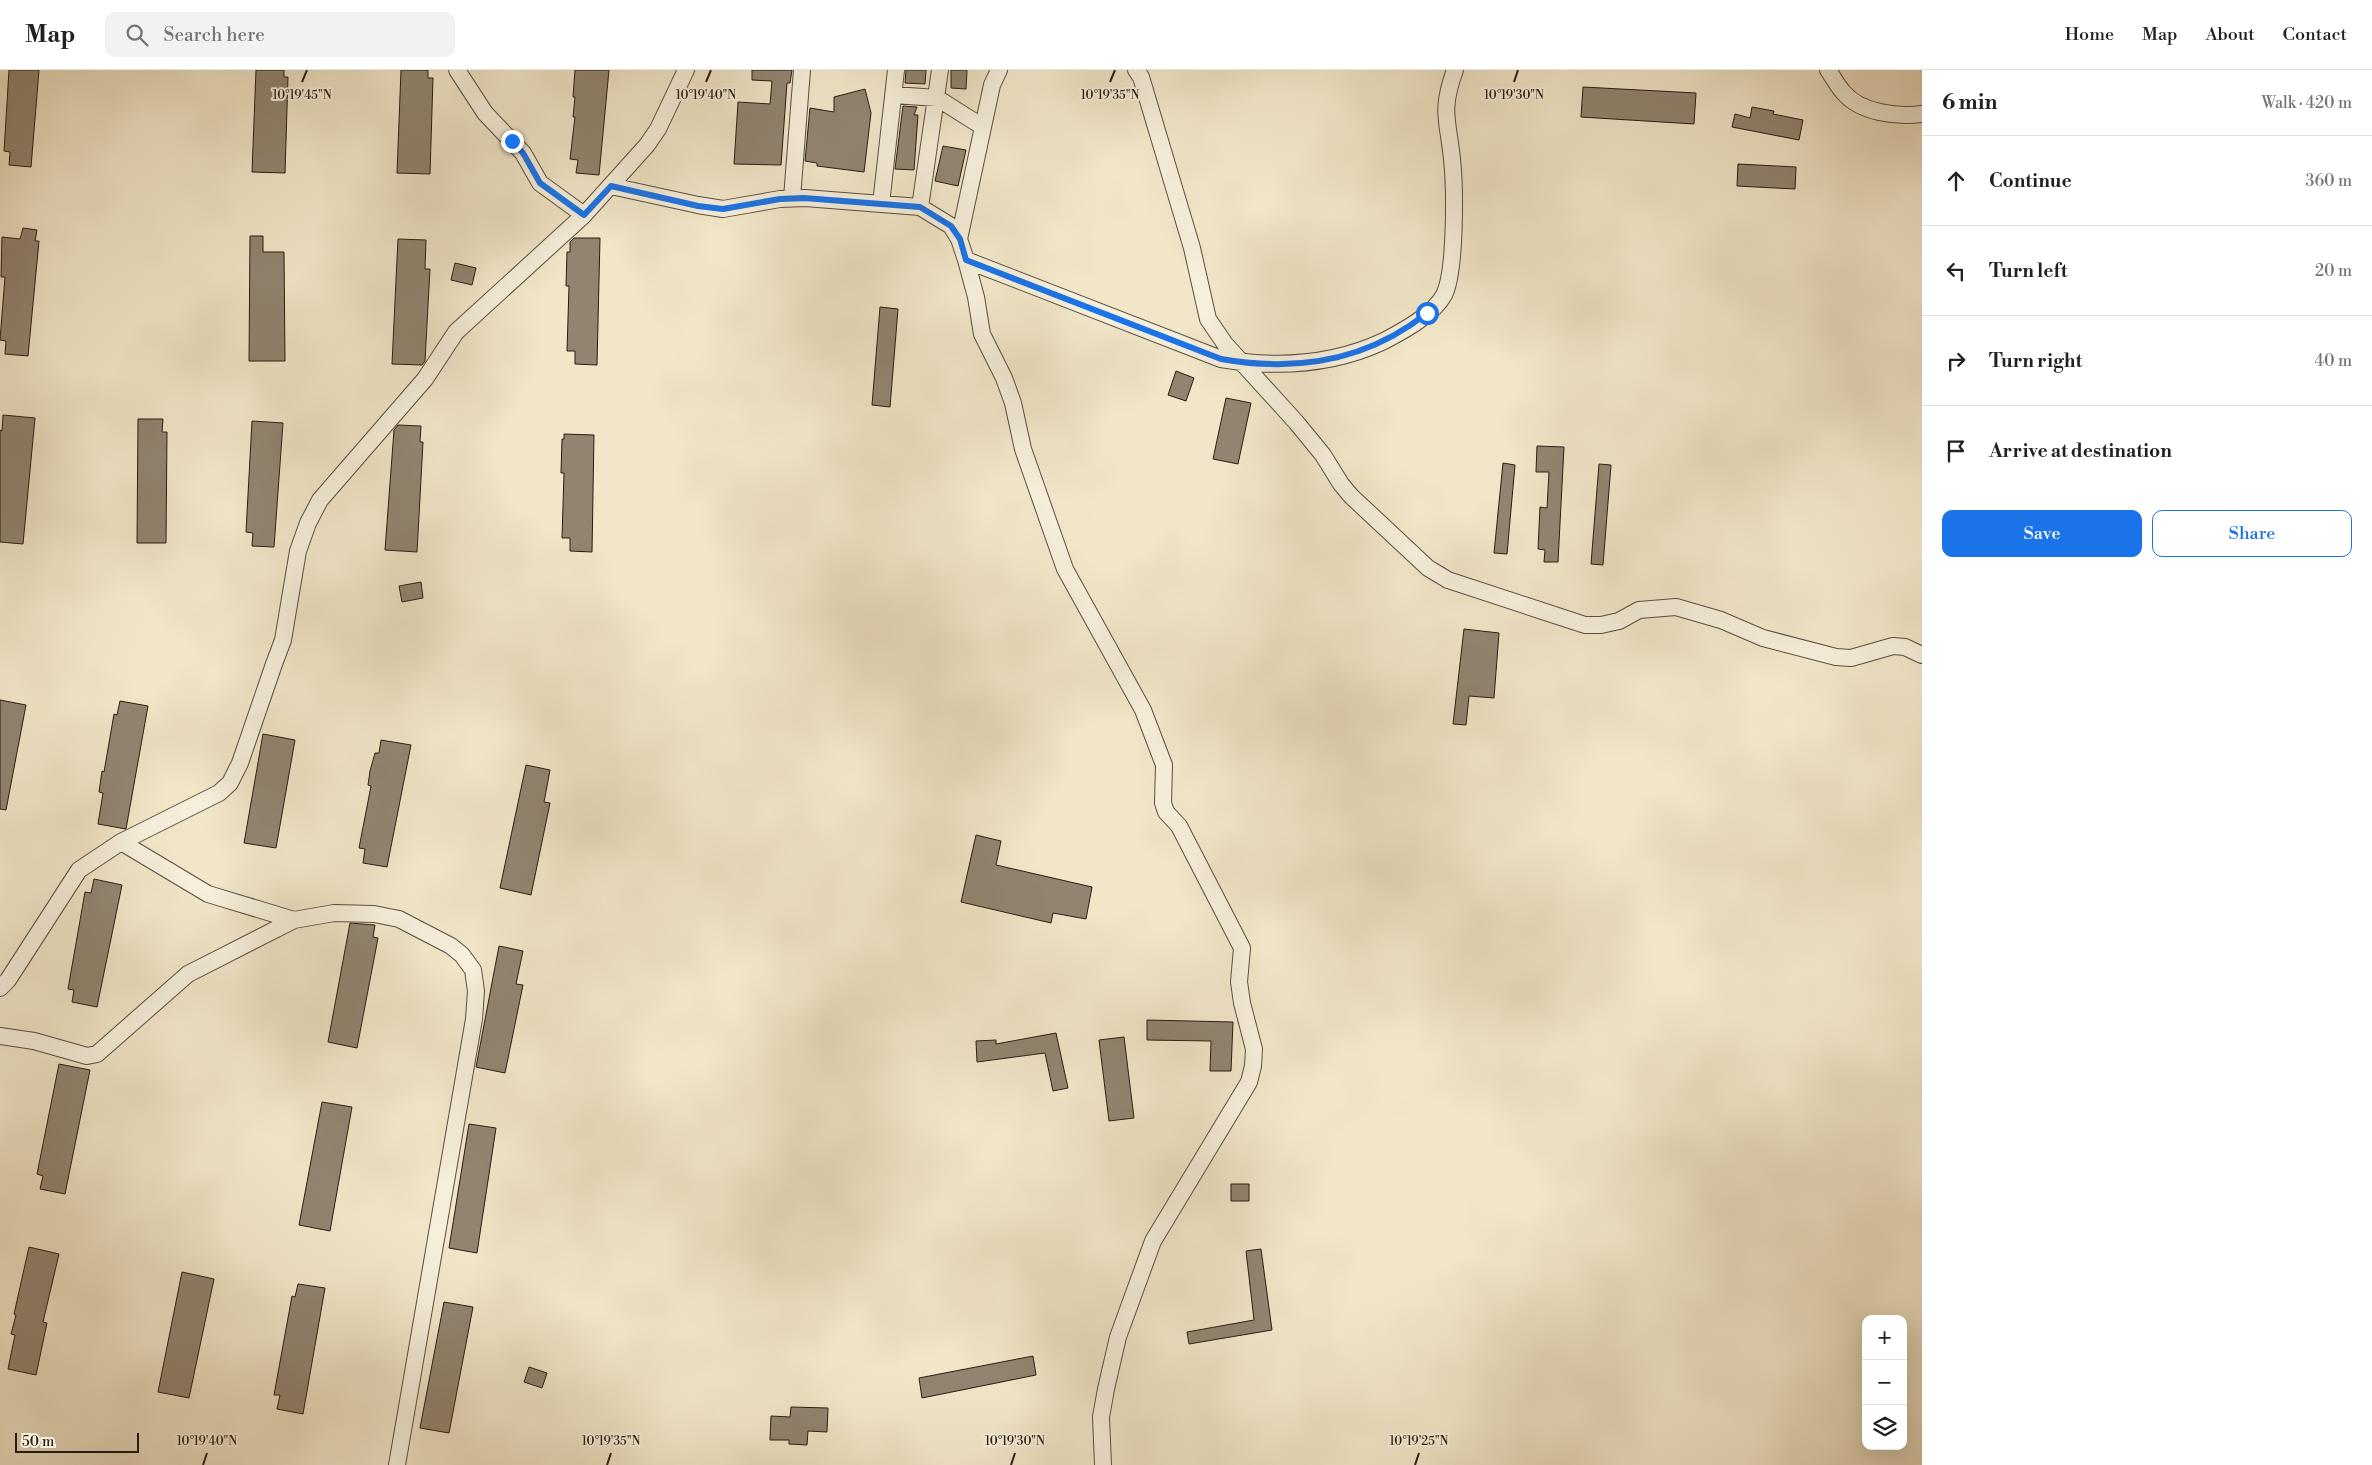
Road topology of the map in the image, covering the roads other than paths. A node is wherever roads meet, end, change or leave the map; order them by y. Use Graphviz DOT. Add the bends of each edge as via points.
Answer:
graph roads {
  1 [pos="457,70"];
  2 [pos="686,70"];
  3 [pos="802,70"];
  4 [pos="896,70"];
  5 [pos="940,70"];
  6 [pos="999,70"];
  7 [pos="1136,70"];
  8 [pos="1454,70"];
  9 [pos="1828,70"];
  10 [pos="894,95"];
  11 [pos="937,98"];
  12 [pos="1922,114"];
  13 [pos="983,127"];
  14 [pos="611,186"];
  15 [pos="792,198"];
  16 [pos="881,204"];
  17 [pos="920,207"];
  18 [pos="584,215"];
  19 [pos="960,239"];
  20 [pos="966,260"];
  21 [pos="1241,363"];
  22 [pos="1922,655"];
  23 [pos="121,842"];
  24 [pos="294,920"];
  25 [pos="0,988"];
  26 [pos="0,1036"];
  27 [pos="397,1465"];
  28 [pos="1103,1465"];
  1 -- 18 [label="street" via="485,113 523,153 540,183"];
  2 -- 14 [label="street" via="658,129"];
  3 -- 15 [label="street"];
  4 -- 10 [label="street"];
  5 -- 11 [label="street"];
  6 -- 13 [label="street" via="992,85"];
  7 -- 21 [label="street" via="1141,77 1192,248 1208,319"];
  8 -- 21 [label="street" via="1445,104 1452,159 1453,243 1450,275 1443,296 1406,330 1350,355 1280,364"];
  9 -- 12 [label="street" via="1844,94 1866,107 1890,114"];
  10 -- 11 [label="street"];
  10 -- 16 [label="street"];
  11 -- 13 [label="street"];
  11 -- 17 [label="street"];
  13 -- 19 [label="street"];
  14 -- 15 [label="street" via="723,209"];
  14 -- 18 [label="street"];
  15 -- 16 [label="street"];
  16 -- 17 [label="street"];
  17 -- 19 [label="street" via="951,226"];
  18 -- 23 [label="street" via="456,332 424,379 320,500 298,551 283,640 230,783 219,793"];
  19 -- 20 [label="street"];
  20 -- 21 [label="street" via="1221,359"];
  20 -- 28 [label="street" via="982,334 1014,403 1023,449 1065,569 1143,710 1164,765 1166,812 1180,826 1242,948 1239,982 1254,1049 1249,1082 1153,1241 1118,1337 1101,1417"];
  21 -- 22 [label="street" via="1296,422 1351,496 1428,568 1448,580 1585,625 1619,621 1640,610 1676,607 1721,620 1763,638 1836,657 1851,658 1892,646 1905,647"];
  23 -- 24 [label="street" via="208,894"];
  23 -- 25 [label="street" via="79,870"];
  24 -- 26 [label="street" via="188,974 97,1054 87,1056 34,1041"];
  24 -- 27 [label="street" via="353,912 399,919 451,946 473,970 476,991 474,1019"];
}
